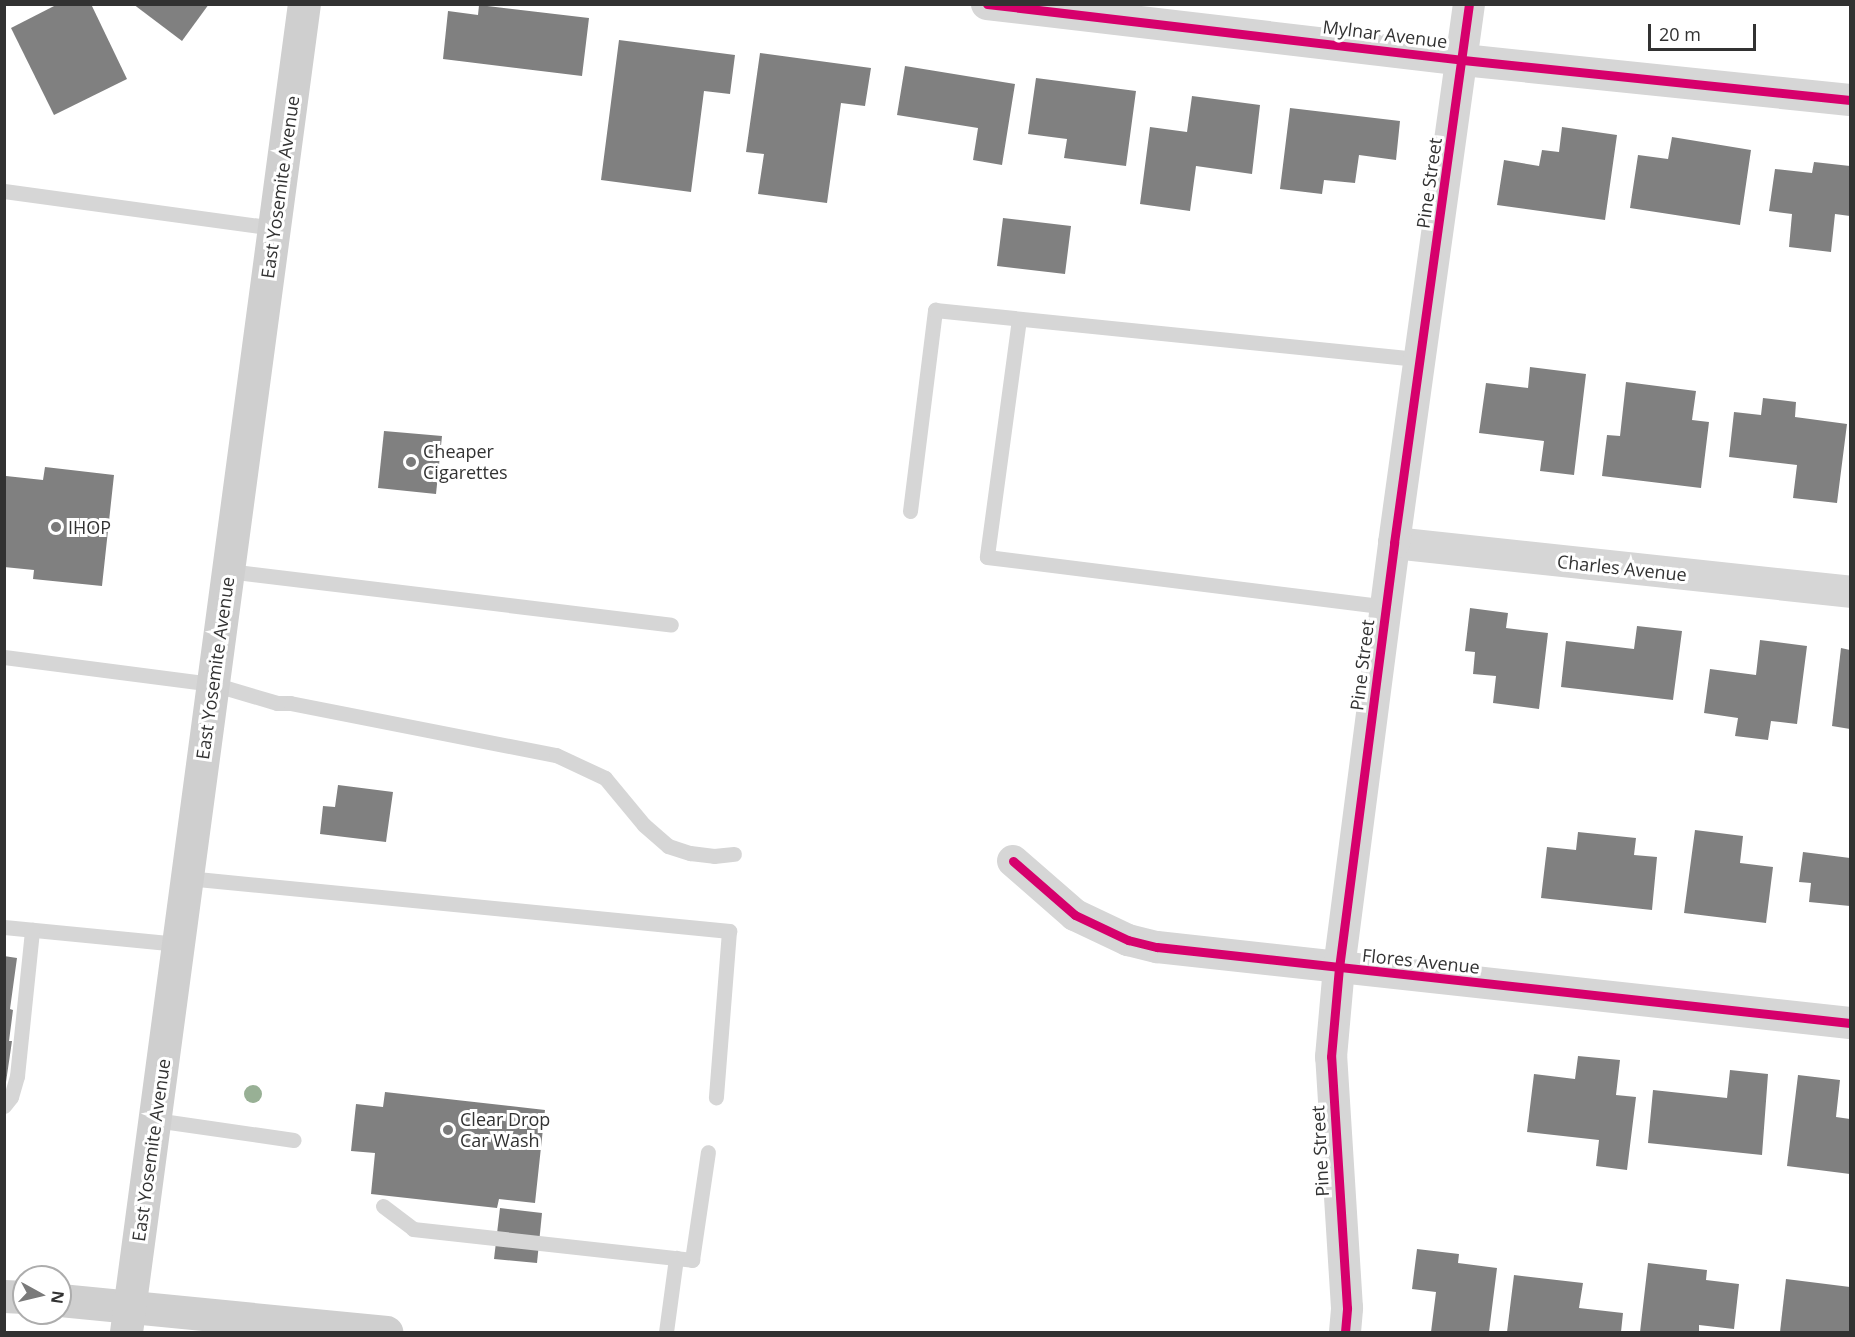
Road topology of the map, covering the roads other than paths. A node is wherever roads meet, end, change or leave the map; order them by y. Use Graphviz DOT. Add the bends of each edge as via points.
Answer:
graph roads {
  1 [pos="304,4"];
  2 [pos="987,4"];
  3 [pos="1469,4"];
  4 [pos="1463,60"];
  5 [pos="1851,100"];
  6 [pos="4,191"];
  7 [pos="274,228"];
  8 [pos="1019,319"];
  9 [pos="1420,359"];
  10 [pos="910,511"];
  11 [pos="1394,543"];
  12 [pos="228,571"];
  13 [pos="1851,592"];
  14 [pos="1386,607"];
  15 [pos="671,625"];
  16 [pos="4,657"];
  17 [pos="213,684"];
  18 [pos="734,854"];
  19 [pos="1013,861"];
  20 [pos="187,879"];
  21 [pos="4,927"];
  22 [pos="32,930"];
  23 [pos="178,944"];
  24 [pos="1340,968"];
  25 [pos="1851,1023"];
  26 [pos="716,1097"];
  27 [pos="4,1106"];
  28 [pos="155,1120"];
  29 [pos="294,1140"];
  30 [pos="708,1152"];
  31 [pos="383,1206"];
  32 [pos="676,1258"];
  33 [pos="72,1303"];
  34 [pos="128,1319"];
  35 [pos="386,1332"];
  36 [pos="666,1332"];
  37 [pos="1345,1332"];
  1 -- 7 [label="main road, East Yosemite Avenue"];
  2 -- 4 [label="street, Mylnar Avenue"];
  3 -- 4 [label="street, Pine Street"];
  4 -- 5 [label="street, Mylnar Avenue"];
  4 -- 9 [label="street, Pine Street"];
  6 -- 7 [label="lane"];
  7 -- 12 [label="main road, East Yosemite Avenue"];
  8 -- 9 [label="lane"];
  8 -- 10 [label="lane" via="936,310"];
  8 -- 14 [label="lane" via="987,557"];
  9 -- 11 [label="street, Pine Street"];
  11 -- 13 [label="street, Charles Avenue"];
  11 -- 14 [label="street, Pine Street"];
  12 -- 15 [label="lane"];
  12 -- 17 [label="main road, East Yosemite Avenue"];
  14 -- 24 [label="street, Pine Street"];
  16 -- 17 [label="lane"];
  17 -- 18 [label="lane" via="277,703 556,755 605,778 668,846 690,854"];
  17 -- 20 [label="main road, East Yosemite Avenue"];
  19 -- 24 [label="street, Flores Avenue" via="1075,915 1128,940 1157,947"];
  20 -- 23 [label="main road, East Yosemite Avenue"];
  20 -- 26 [label="lane" via="729,931"];
  21 -- 22 [label="lane"];
  22 -- 23 [label="lane"];
  22 -- 27 [label="lane" via="17,1076"];
  23 -- 28 [label="main road, East Yosemite Avenue"];
  24 -- 25 [label="street, Flores Avenue"];
  24 -- 37 [label="street, Pine Street" via="1331,1057 1347,1308"];
  28 -- 29 [label="lane"];
  28 -- 34 [label="main road, East Yosemite Avenue"];
  30 -- 32 [label="lane" via="692,1260"];
  31 -- 32 [label="lane" via="413,1229"];
  32 -- 36 [label="lane"];
  33 -- 34 [label="main road"];
  34 -- 35 [label="main road"];
}
